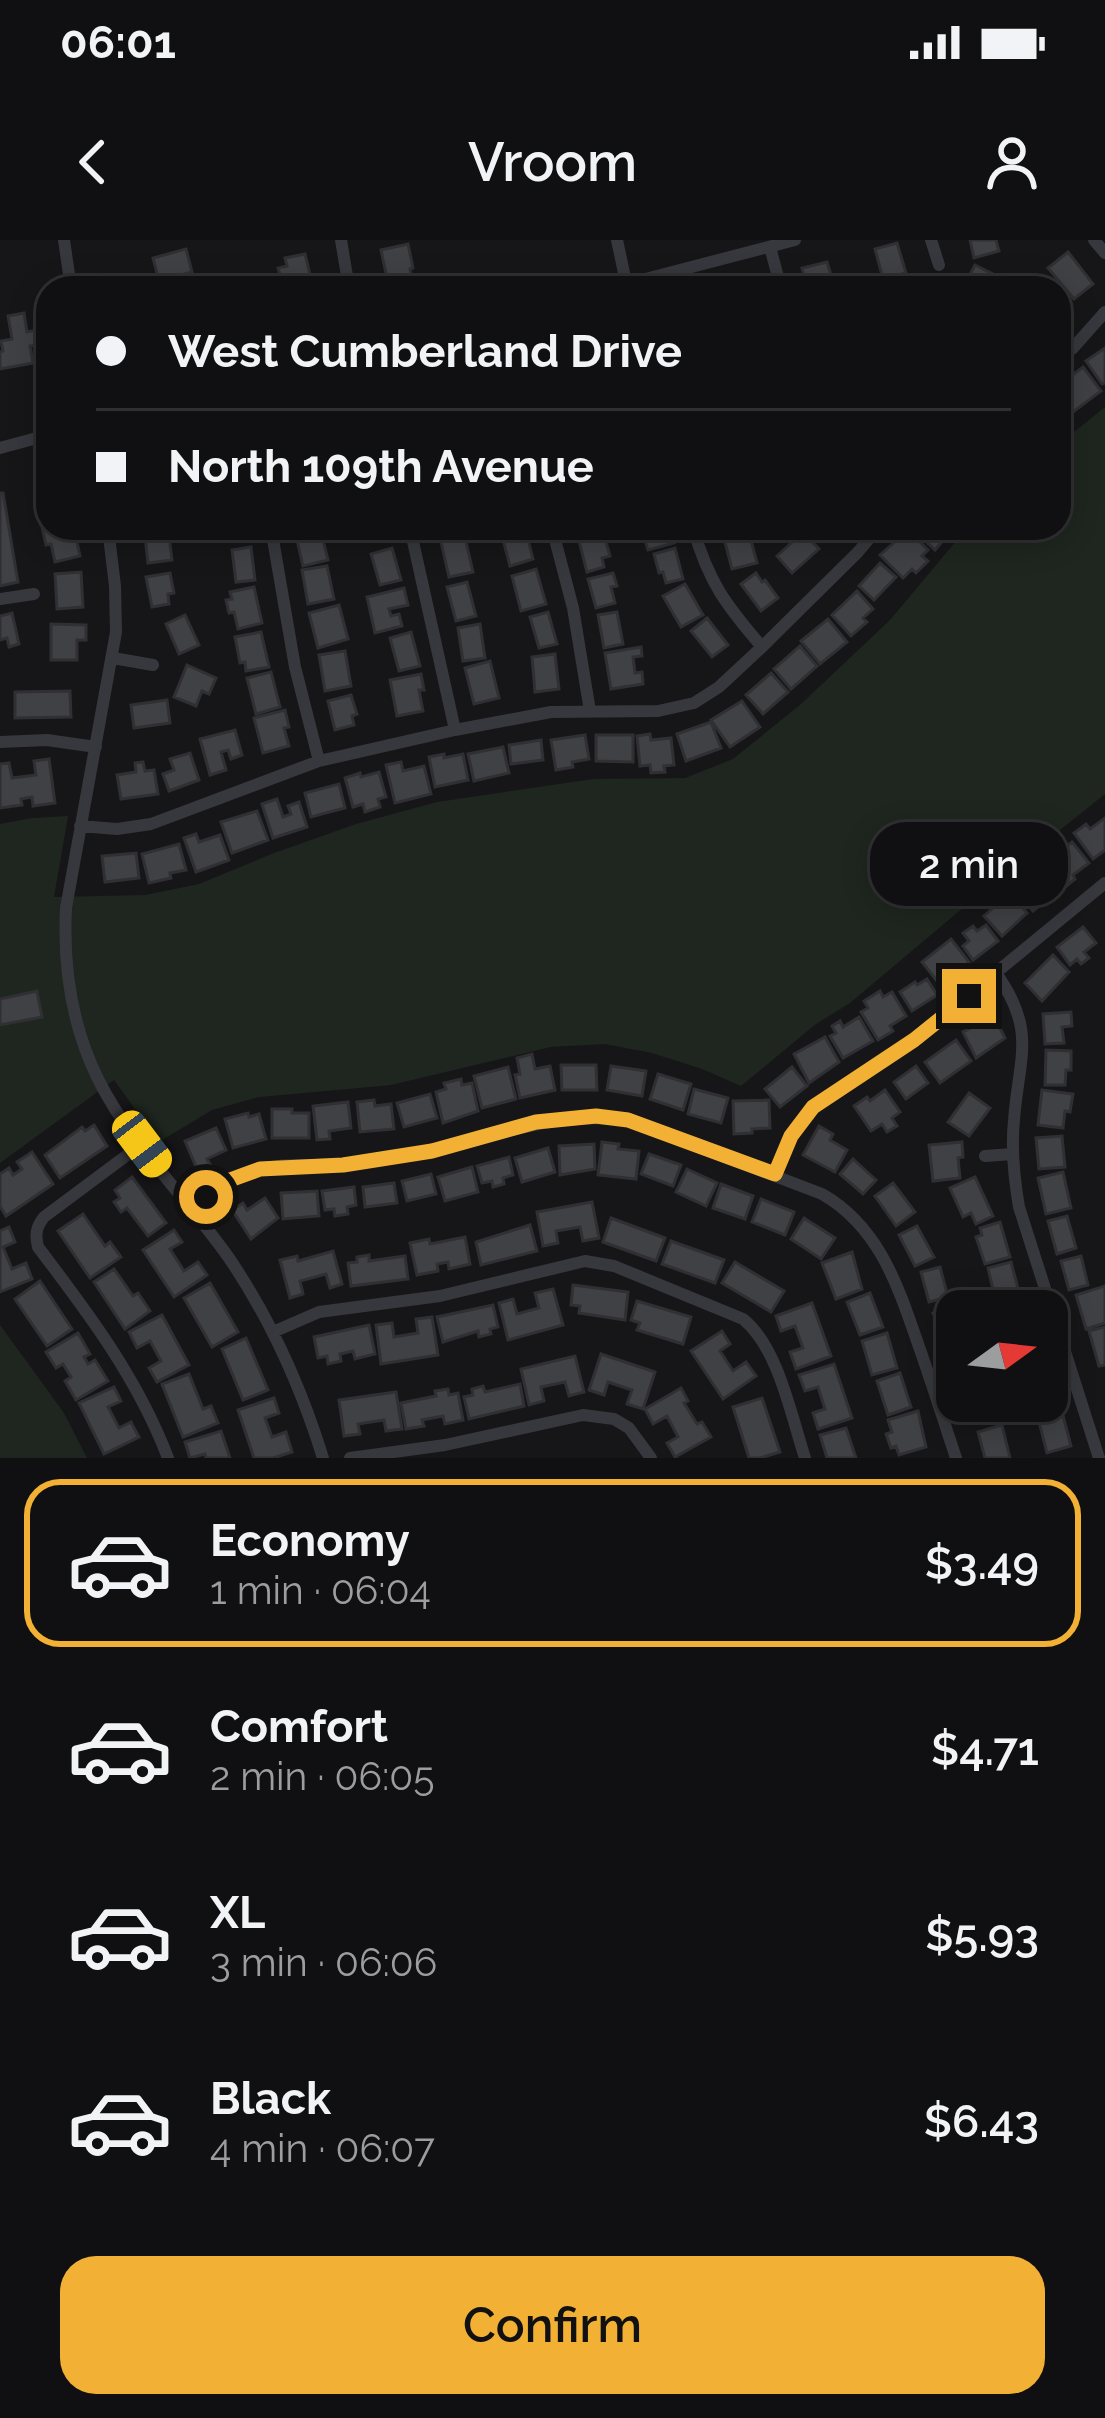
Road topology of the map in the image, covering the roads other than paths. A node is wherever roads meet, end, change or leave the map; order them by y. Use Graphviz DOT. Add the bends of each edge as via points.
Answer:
graph roads {
  1 [pos="64,240"];
  2 [pos="341,240"];
  3 [pos="617,240"];
  4 [pos="795,240"];
  5 [pos="931,240"];
  6 [pos="1094,240"];
  7 [pos="770,247"];
  8 [pos="1105,254"];
  9 [pos="939,265"];
  10 [pos="69,276"];
  11 [pos="347,276"];
  12 [pos="625,276"];
  13 [pos="664,276"];
  14 [pos="778,276"];
  15 [pos="1105,311"];
  16 [pos="1071,349"];
  17 [pos="36,438"];
  18 [pos="0,448"];
  19 [pos="109,540"];
  20 [pos="273,540"];
  21 [pos="413,540"];
  22 [pos="555,540"];
  23 [pos="697,540"];
  24 [pos="868,540"];
  25 [pos="34,594"];
  26 [pos="0,599"];
  27 [pos="762,647"];
  28 [pos="113,658"];
  29 [pos="153,665"];
  30 [pos="590,711"];
  31 [pos="455,730"];
  32 [pos="0,742"];
  33 [pos="96,747"];
  34 [pos="319,761"];
  35 [pos="80,826"];
  36 [pos="1105,883"];
  37 [pos="995,973"];
  38 [pos="142,1144"];
  39 [pos="1013,1154"];
  40 [pos="985,1156"];
  41 [pos="775,1174"];
  42 [pos="190,1209"];
  43 [pos="273,1332"];
  44 [pos="478,1438"];
  45 [pos="168,1458"];
  46 [pos="323,1458"];
  47 [pos="350,1458"];
  48 [pos="483,1458"];
  49 [pos="651,1458"];
  50 [pos="805,1458"];
  51 [pos="956,1458"];
  52 [pos="1100,1458"];
  1 -- 10 [label="street"];
  2 -- 11 [label="street"];
  3 -- 12 [label="street"];
  4 -- 7 [label="street"];
  5 -- 9 [label="street"];
  6 -- 8 [label="street"];
  7 -- 13 [label="street"];
  7 -- 14 [label="street"];
  15 -- 16 [label="street"];
  17 -- 18 [label="street"];
  19 -- 28 [label="street"];
  20 -- 34 [label="street"];
  21 -- 31 [label="street"];
  22 -- 30 [label="street"];
  23 -- 27 [label="street" via="723,602"];
  24 -- 27 [label="street"];
  25 -- 26 [label="street"];
  27 -- 30 [label="street" via="694,704"];
  28 -- 29 [label="street"];
  28 -- 33 [label="street"];
  30 -- 31 [label="street"];
  31 -- 34 [label="street"];
  32 -- 33 [label="street"];
  33 -- 35 [label="street"];
  34 -- 35 [label="street" via="152,824"];
  35 -- 38 [label="street" via="66,908 69,986 98,1079"];
  36 -- 37 [label="street"];
  37 -- 39 [label="street" via="1022,1022"];
  37 -- 41 [label="street" via="813,1107"];
  38 -- 42 [label="street"];
  38 -- 45 [label="street" via="44,1217 36,1238 112,1347"];
  39 -- 40 [label="street"];
  39 -- 52 [label="street" via="1027,1235"];
  41 -- 42 [label="street" via="628,1120 596,1116 536,1122 432,1151 260,1169"];
  41 -- 51 [label="street" via="838,1203 879,1247"];
  42 -- 43 [label="street"];
  43 -- 46 [label="street"];
  43 -- 50 [label="street" via="319,1312 464,1292 565,1264 614,1266 755,1329"];
  44 -- 47 [label="street"];
  44 -- 48 [label="street"];
  44 -- 49 [label="street" via="597,1416 628,1428"];
}
